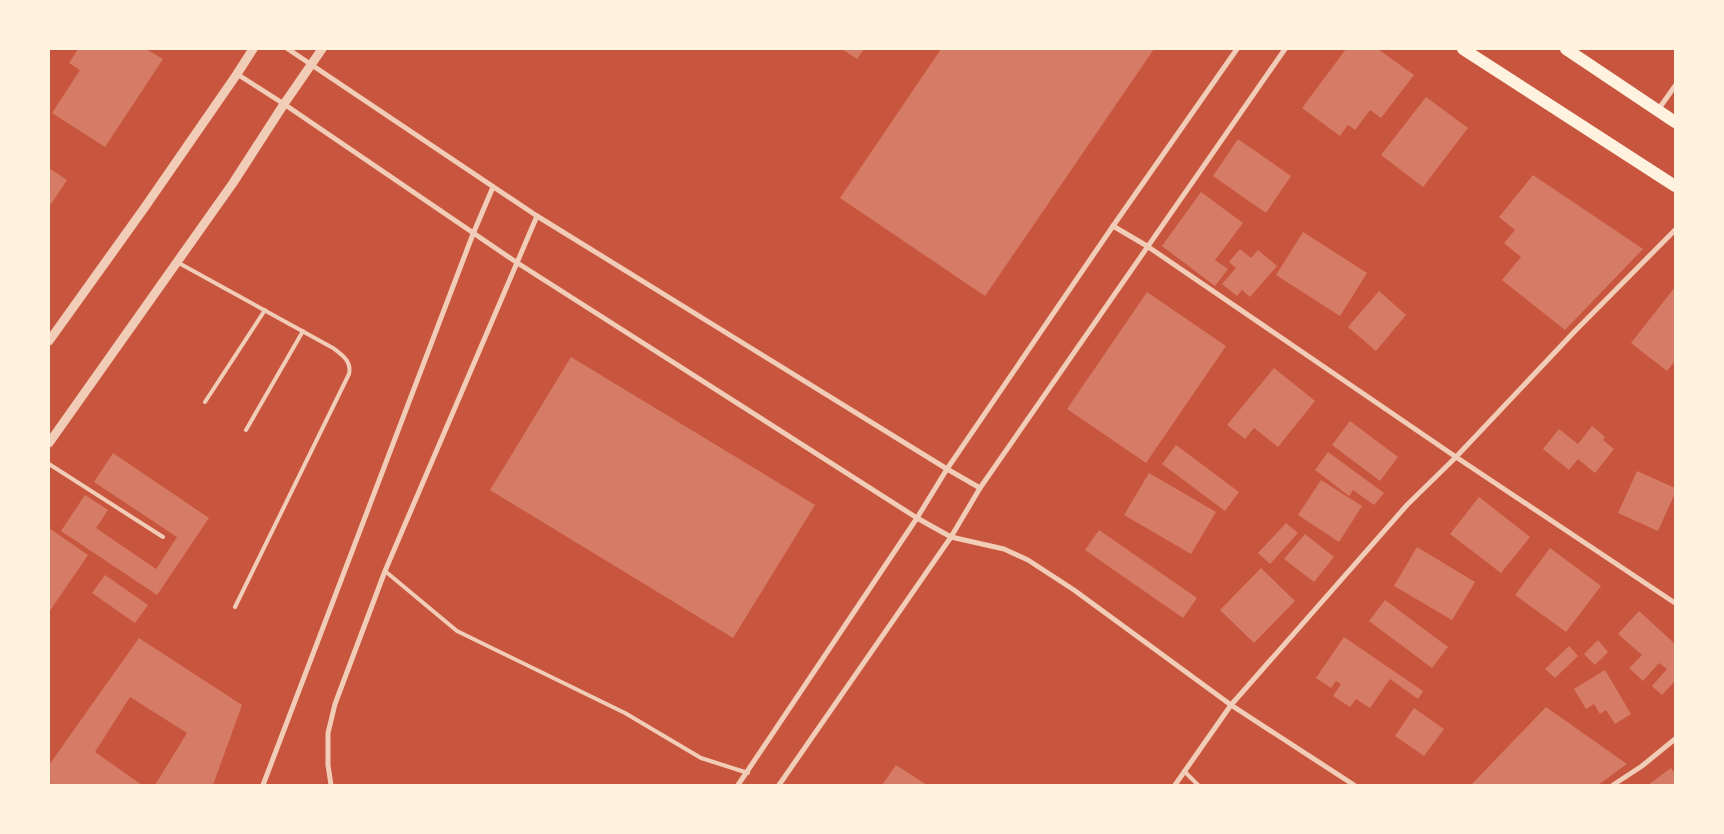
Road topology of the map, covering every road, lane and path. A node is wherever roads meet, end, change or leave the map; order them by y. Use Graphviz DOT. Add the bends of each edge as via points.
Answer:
graph roads {
  1 [pos="253,49"];
  2 [pos="288,49"];
  3 [pos="322,49"];
  4 [pos="1237,49"];
  5 [pos="1285,49"];
  6 [pos="1463,49"];
  7 [pos="1566,49"];
  8 [pos="312,64"];
  9 [pos="237,74"];
  10 [pos="1675,86"];
  11 [pos="284,104"];
  12 [pos="1658,110"];
  13 [pos="1675,122"];
  14 [pos="1675,186"];
  15 [pos="493,187"];
  16 [pos="537,216"];
  17 [pos="1113,226"];
  18 [pos="1675,230"];
  19 [pos="473,234"];
  20 [pos="1147,246"];
  21 [pos="177,262"];
  22 [pos="516,262"];
  23 [pos="265,310"];
  24 [pos="303,331"];
  25 [pos="49,342"];
  26 [pos="205,402"];
  27 [pos="246,430"];
  28 [pos="49,443"];
  29 [pos="1456,457"];
  30 [pos="49,464"];
  31 [pos="947,469"];
  32 [pos="980,488"];
  33 [pos="917,518"];
  34 [pos="163,537"];
  35 [pos="952,537"];
  36 [pos="386,571"];
  37 [pos="1675,603"];
  38 [pos="236,607"];
  39 [pos="1232,705"];
  40 [pos="1675,739"];
  41 [pos="1184,771"];
  42 [pos="748,773"];
  43 [pos="263,785"];
  44 [pos="331,785"];
  45 [pos="738,785"];
  46 [pos="779,785"];
  47 [pos="1175,785"];
  48 [pos="1198,785"];
  49 [pos="1354,785"];
  50 [pos="1613,785"];
  1 -- 9 [label="street"];
  2 -- 8 [label="street"];
  3 -- 8 [label="street"];
  4 -- 17 [label="street"];
  5 -- 20 [label="street"];
  6 -- 14 [label="main road"];
  7 -- 12 [label="main road"];
  8 -- 11 [label="street"];
  8 -- 15 [label="street"];
  9 -- 11 [label="street"];
  9 -- 25 [label="street"];
  10 -- 12 [label="street"];
  11 -- 19 [label="street"];
  11 -- 21 [label="street"];
  12 -- 13 [label="main road"];
  15 -- 16 [label="street"];
  15 -- 19 [label="street"];
  16 -- 22 [label="street"];
  16 -- 31 [label="street"];
  17 -- 20 [label="street"];
  17 -- 31 [label="street"];
  18 -- 29 [label="street"];
  19 -- 22 [label="street"];
  19 -- 43 [label="street"];
  20 -- 29 [label="street"];
  20 -- 32 [label="street"];
  21 -- 23 [label="lane"];
  21 -- 28 [label="street"];
  22 -- 33 [label="street"];
  22 -- 36 [label="street"];
  23 -- 24 [label="lane"];
  23 -- 26 [label="lane"];
  24 -- 27 [label="lane"];
  24 -- 38 [label="lane" via="348,360 349,374"];
  29 -- 37 [label="street"];
  29 -- 39 [label="street" via="1407,505"];
  30 -- 34 [label="lane"];
  31 -- 32 [label="street"];
  31 -- 33 [label="street"];
  32 -- 35 [label="street"];
  33 -- 35 [label="street"];
  33 -- 42 [label="street"];
  35 -- 39 [label="street" via="1004,549 1028,560"];
  35 -- 46 [label="street"];
  36 -- 42 [label="lane" via="458,631 625,713 701,758"];
  36 -- 44 [label="street" via="335,704 328,733"];
  39 -- 41 [label="street"];
  39 -- 49 [label="street"];
  40 -- 50 [label="street"];
  41 -- 47 [label="street"];
  41 -- 48 [label="lane"];
  42 -- 45 [label="street"];
}
